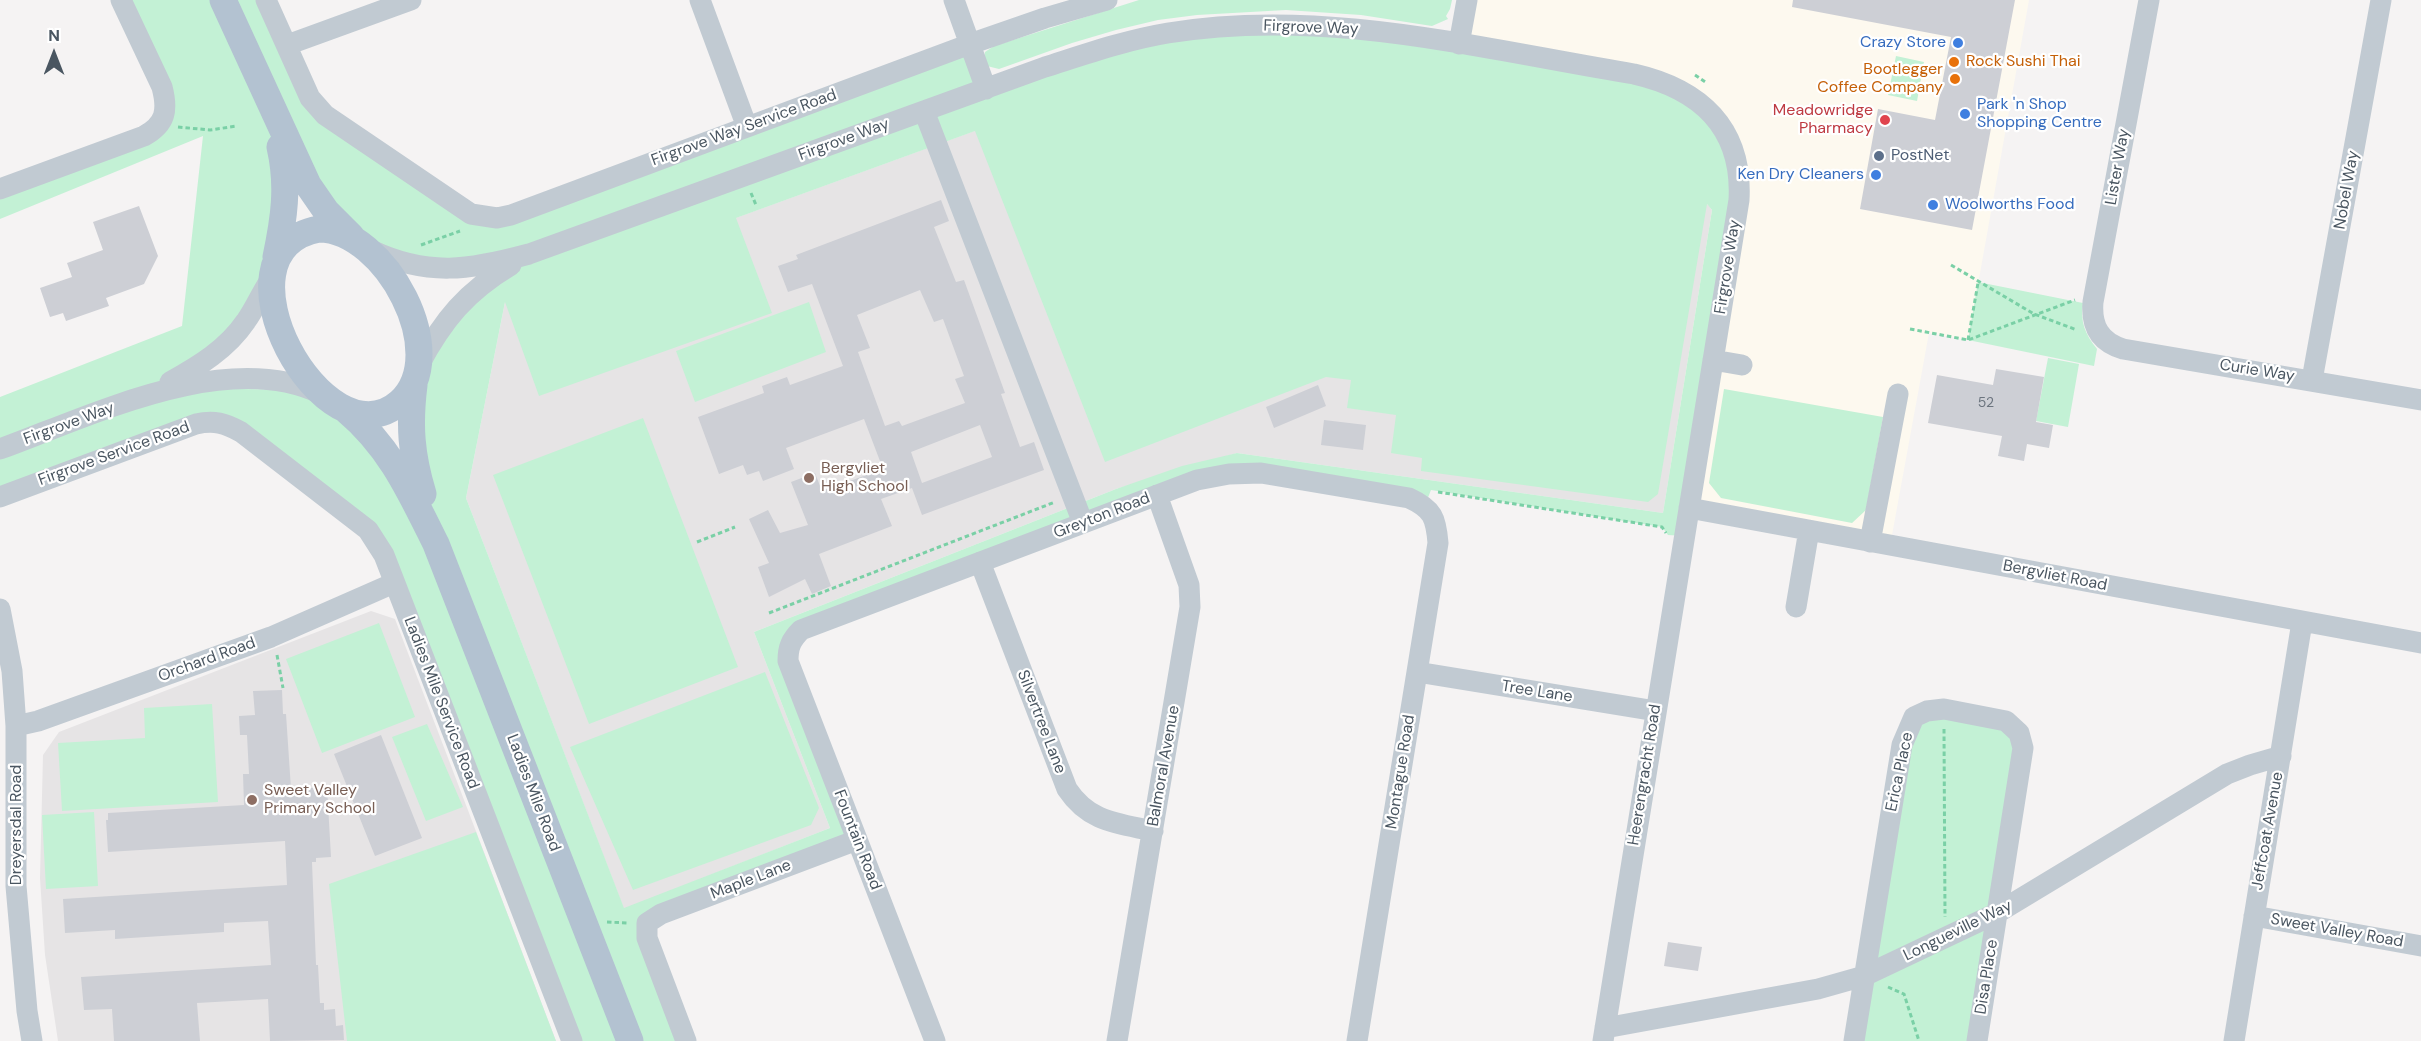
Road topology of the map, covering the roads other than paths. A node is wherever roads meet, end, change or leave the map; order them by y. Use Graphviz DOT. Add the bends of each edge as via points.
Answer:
graph roads {
  1 [pos="121,0"];
  2 [pos="223,0"];
  3 [pos="267,0"];
  4 [pos="411,0"];
  5 [pos="700,0"];
  6 [pos="954,0"];
  7 [pos="1107,0"];
  8 [pos="1467,0"];
  9 [pos="2149,0"];
  10 [pos="2381,0"];
  11 [pos="970,44"];
  12 [pos="1459,44"];
  13 [pos="288,45"];
  14 [pos="986,89"];
  15 [pos="269,99"];
  16 [pos="924,111"];
  17 [pos="747,127"];
  18 [pos="0,189"];
  19 [pos="361,243"];
  20 [pos="529,254"];
  21 [pos="273,271"];
  22 [pos="2098,333"];
  23 [pos="1713,360"];
  24 [pos="1742,365"];
  25 [pos="417,375"];
  26 [pos="2312,380"];
  27 [pos="1898,394"];
  28 [pos="137,399"];
  29 [pos="2421,399"];
  30 [pos="335,403"];
  31 [pos="229,425"];
  32 [pos="0,449"];
  33 [pos="1157,495"];
  34 [pos="0,497"];
  35 [pos="1427,498"];
  36 [pos="1689,508"];
  37 [pos="1083,523"];
  38 [pos="1809,530"];
  39 [pos="1870,542"];
  40 [pos="436,544"];
  41 [pos="980,562"];
  42 [pos="394,584"];
  43 [pos="1796,607"];
  44 [pos="0,609"];
  45 [pos="2302,622"];
  46 [pos="793,638"];
  47 [pos="2421,643"];
  48 [pos="1417,672"];
  49 [pos="1656,711"];
  50 [pos="16,726"];
  51 [pos="2281,756"];
  52 [pos="1153,831"];
  53 [pos="857,840"];
  54 [pos="1997,913"];
  55 [pos="2254,916"];
  56 [pos="2421,946"];
  57 [pos="1864,976"];
  58 [pos="1604,1034"];
  59 [pos="32,1041"];
  60 [pos="572,1041"];
  61 [pos="630,1041"];
  62 [pos="686,1041"];
  63 [pos="935,1041"];
  64 [pos="1117,1041"];
  65 [pos="1357,1041"];
  66 [pos="1854,1041"];
  67 [pos="1977,1041"];
  68 [pos="2234,1041"];
  1 -- 18 [label="street" via="162,87 166,102 162,123 144,136"];
  2 -- 15 [label="main road"];
  3 -- 13 [label="street"];
  4 -- 13 [label="street"];
  5 -- 17 [label="street"];
  6 -- 11 [label="street"];
  7 -- 11 [label="street, Firgrove Way Service Road"];
  8 -- 12 [label="street"];
  9 -- 22 [label="street, Lister Way" via="2093,302"];
  10 -- 26 [label="street, Nobel Way"];
  11 -- 14 [label="street"];
  11 -- 17 [label="street, Firgrove Way Service Road"];
  12 -- 14 [label="street, Firgrove Way" via="1361,29 1289,24 1234,26 1168,33 1102,48"];
  12 -- 23 [label="street, Firgrove Way" via="1654,79 1680,88 1712,115 1731,146 1740,185"];
  13 -- 17 [label="street, Firgrove Way Service Road" via="316,106 325,115 471,214 483,217 511,215"];
  14 -- 16 [label="street, Firgrove Way"];
  15 -- 19 [label="main road" via="313,194"];
  15 -- 21 [label="main road" via="286,189"];
  16 -- 20 [label="street, Firgrove Way"];
  16 -- 37 [label="street"];
  19 -- 20 [label="street, Firgrove Way" via="403,263 447,270 479,267"];
  19 -- 21 [label="main road" via="328,229 304,232 285,244"];
  19 -- 25 [label="main road" via="384,265 403,296 416,334"];
  20 -- 25 [label="street, Firgrove Way" via="463,300 445,321"];
  21 -- 28 [label="street, Firgrove Way" via="247,321 223,347 193,369"];
  21 -- 30 [label="main road" via="275,309 286,342 303,374"];
  22 -- 26 [label="street, Curie Way" via="2123,349"];
  23 -- 24 [label="street"];
  23 -- 36 [label="street, Firgrove Way"];
  25 -- 30 [label="main road" via="406,396 387,411 360,414"];
  25 -- 40 [label="main road, Ladies Mile Road" via="410,419 412,453"];
  26 -- 29 [label="street, Curie Way"];
  27 -- 39 [label="street"];
  28 -- 30 [label="street, Firgrove Way" via="193,384 248,379 291,384"];
  28 -- 32 [label="street, Firgrove Way"];
  30 -- 40 [label="main road, Ladies Mile Road" via="386,450"];
  31 -- 34 [label="street, Firgrove Service Road" via="213,421 196,424"];
  31 -- 42 [label="street, Ladies Mile Service Road" via="368,530 384,555"];
  33 -- 35 [label="street, Greyton Road" via="1197,480 1261,473"];
  33 -- 37 [label="street, Greyton Road"];
  33 -- 52 [label="street, Balmoral Avenue" via="1189,585 1190,607"];
  35 -- 48 [label="street, Montague Road" via="1436,522 1438,543"];
  36 -- 38 [label="street, Bergvliet Road"];
  36 -- 49 [label="street, Heerengracht Road"];
  37 -- 41 [label="street, Greyton Road"];
  38 -- 39 [label="street, Bergvliet Road"];
  38 -- 43 [label="street"];
  39 -- 45 [label="street, Bergvliet Road"];
  40 -- 61 [label="main road, Ladies Mile Road"];
  41 -- 46 [label="street, Greyton Road" via="801,630"];
  41 -- 52 [label="street, Silvertree Lane" via="1066,789 1090,814"];
  42 -- 50 [label="street, Orchard Road" via="271,636"];
  42 -- 60 [label="street, Ladies Mile Service Road"];
  44 -- 50 [label="street, Dreyersdal Road" via="12,671"];
  45 -- 47 [label="street, Bergvliet Road"];
  45 -- 51 [label="street, Jeffcoat Avenue"];
  46 -- 53 [label="street, Fountain Road" via="788,661"];
  48 -- 49 [label="street, Tree Lane"];
  48 -- 65 [label="street, Montague Road"];
  49 -- 58 [label="street, Heerengracht Road"];
  50 -- 59 [label="street, Dreyersdal Road" via="16,886"];
  51 -- 54 [label="street, Longueville Way" via="2212,783"];
  51 -- 55 [label="street, Jeffcoat Avenue"];
  52 -- 64 [label="street, Balmoral Avenue"];
  53 -- 62 [label="street, Maple Lane" via="661,914 647,923 647,938"];
  53 -- 63 [label="street, Fountain Road"];
  54 -- 57 [label="street, Longueville Way"];
  54 -- 57 [label="street, Erica Place" via="2023,748 2019,733 2006,721 1944,709 1927,711 1914,717 1902,745"];
  54 -- 67 [label="street, Disa Place"];
  55 -- 56 [label="street, Sweet Valley Road"];
  55 -- 68 [label="street, Jeffcoat Avenue"];
  57 -- 58 [label="street, Longueville Way" via="1818,990"];
  57 -- 66 [label="street"];
}
